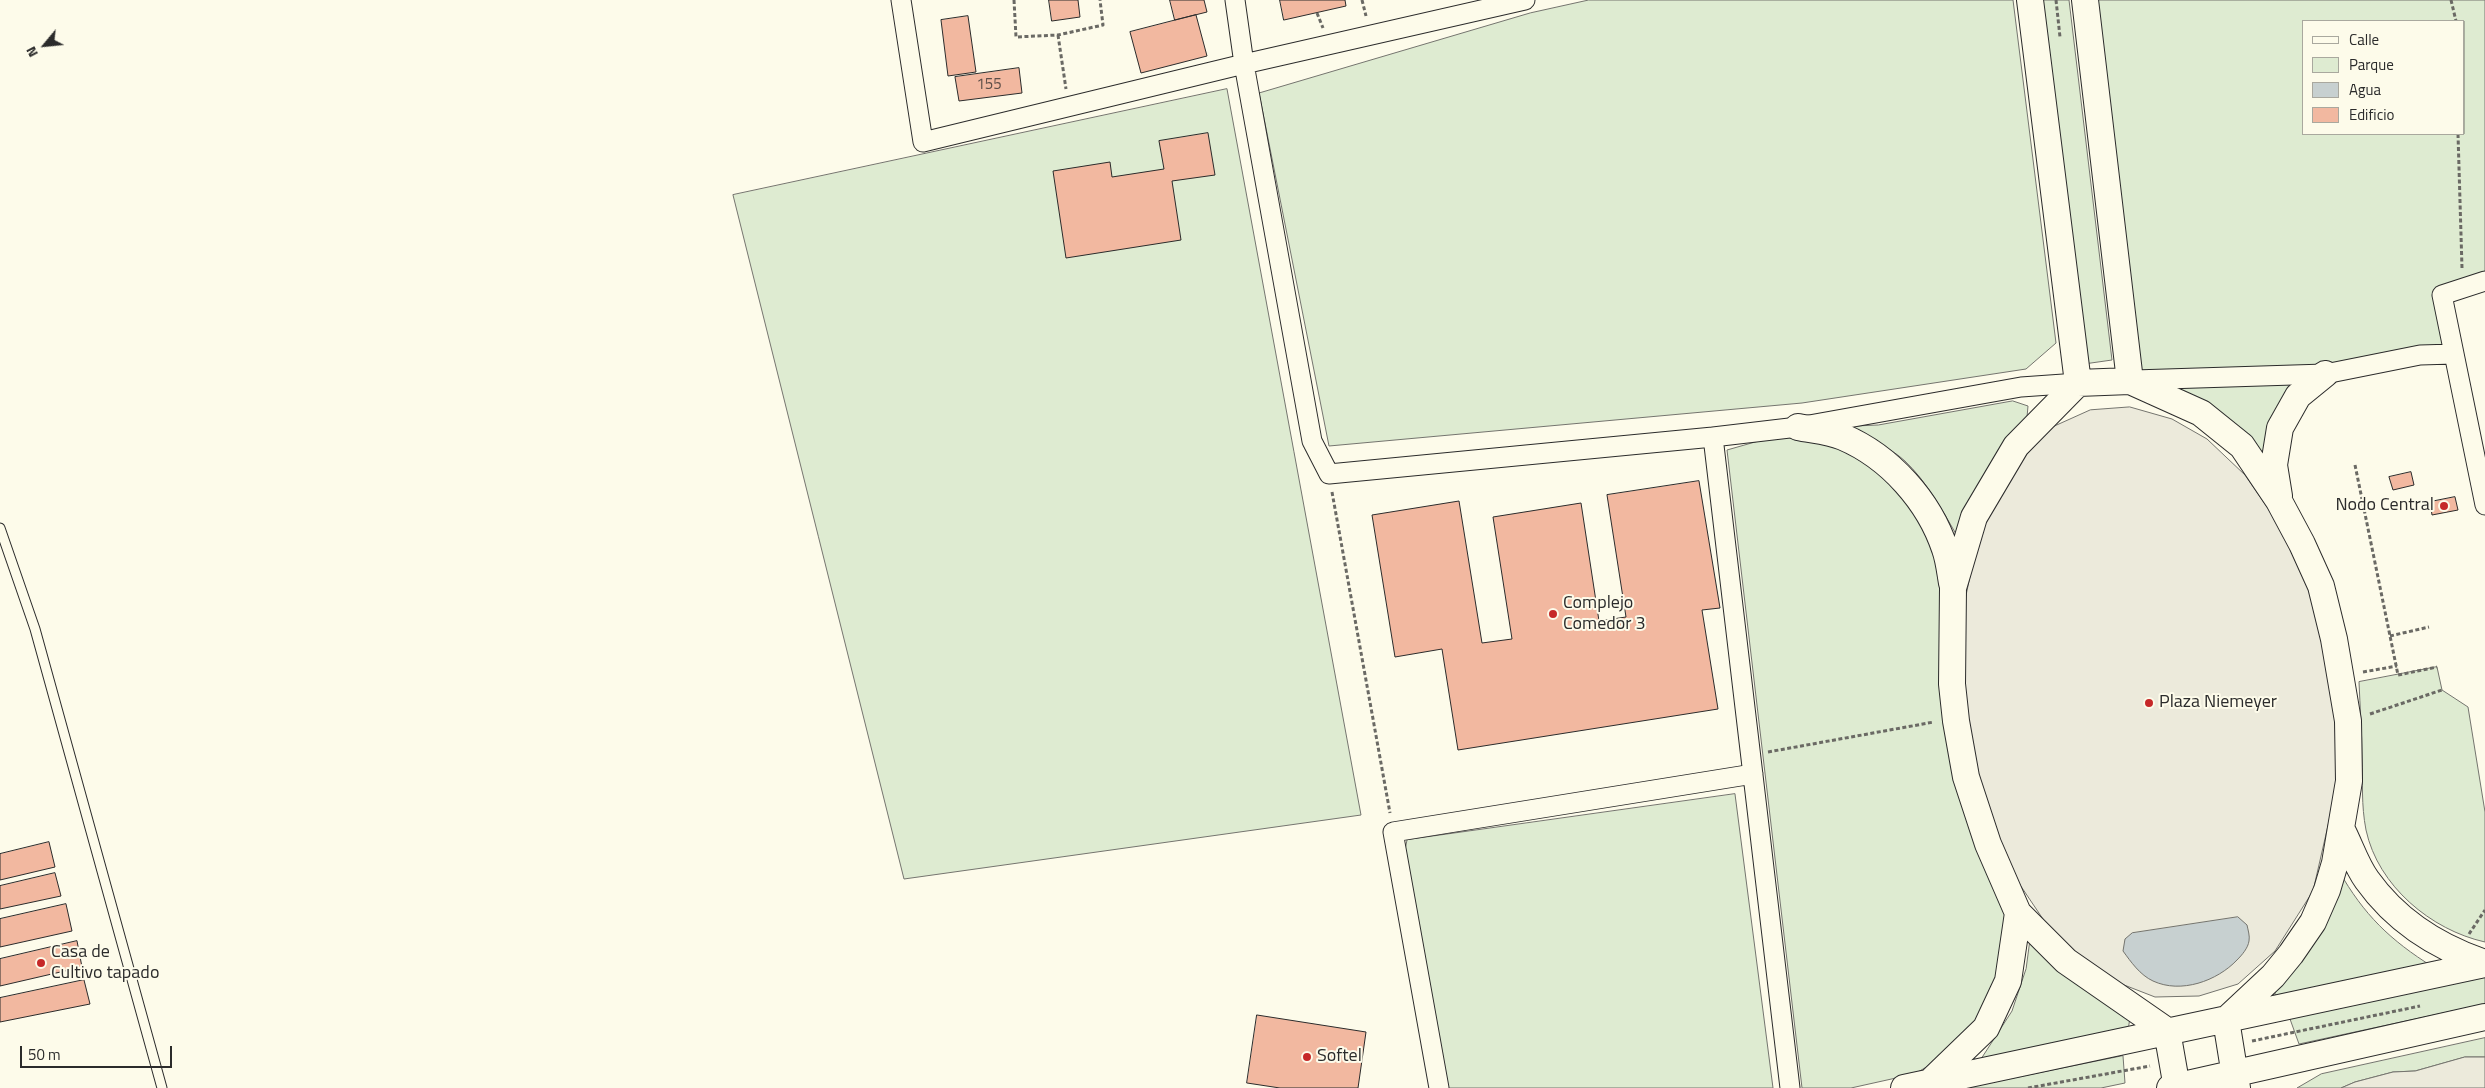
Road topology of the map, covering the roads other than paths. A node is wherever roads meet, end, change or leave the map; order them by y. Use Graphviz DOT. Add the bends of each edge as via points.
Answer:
graph roads {
  1 [pos="901,0"];
  2 [pos="1235,0"];
  3 [pos="1525,0"];
  4 [pos="2030,0"];
  5 [pos="2084,0"];
  6 [pos="1244,64"];
  7 [pos="2485,281"];
  8 [pos="2454,354"];
  9 [pos="2325,374"];
  10 [pos="2130,381"];
  11 [pos="2078,383"];
  12 [pos="1798,427"];
  13 [pos="1713,438"];
  14 [pos="2280,502"];
  15 [pos="2485,504"];
  16 [pos="0,528"];
  17 [pos="1953,588"];
  18 [pos="1752,766"];
  19 [pos="2341,828"];
  20 [pos="2018,913"];
  21 [pos="2485,964"];
  22 [pos="2485,1018"];
  23 [pos="2226,1020"];
  24 [pos="2167,1031"];
  25 [pos="2174,1081"];
  26 [pos="2236,1081"];
  27 [pos="1916,1085"];
  28 [pos="162,1088"];
  29 [pos="1439,1088"];
  30 [pos="1790,1088"];
  1 -- 6 [label="street" via="923,142"];
  2 -- 6 [label="street"];
  3 -- 6 [label="street"];
  4 -- 11 [label="street"];
  5 -- 10 [label="street"];
  6 -- 13 [label="street" via="1312,441 1328,474"];
  7 -- 8 [label="street" via="2442,295"];
  8 -- 9 [label="street" via="2420,355"];
  8 -- 15 [label="street"];
  9 -- 10 [label="street"];
  9 -- 14 [label="street" via="2298,396 2280,428 2274,465"];
  10 -- 11 [label="street"];
  10 -- 14 [label="street" via="2200,413 2242,446"];
  11 -- 12 [label="street" via="2021,388"];
  11 -- 17 [label="street" via="2016,446 1974,517"];
  12 -- 13 [label="street"];
  12 -- 17 [label="street" via="1842,437 1876,456 1906,482 1929,514 1945,549"];
  13 -- 18 [label="street"];
  14 -- 19 [label="street" via="2321,586 2342,675 2348,721 2349,781"];
  16 -- 28 [label="lane" via="35,629"];
  17 -- 20 [label="street" via="1952,684 1966,776 1982,827"];
  18 -- 29 [label="street" via="1393,832"];
  18 -- 30 [label="street"];
  19 -- 21 [label="street" via="2366,879 2399,918 2440,945"];
  19 -- 23 [label="street" via="2327,890 2313,922 2273,976"];
  20 -- 24 [label="street" via="2066,961"];
  20 -- 27 [label="street" via="2008,981 1986,1028"];
  21 -- 23 [label="street"];
  22 -- 26 [label="street"];
  23 -- 24 [label="street"];
  23 -- 26 [label="street"];
  24 -- 25 [label="street"];
  24 -- 27 [label="street"];
  25 -- 26 [label="street"];
}
